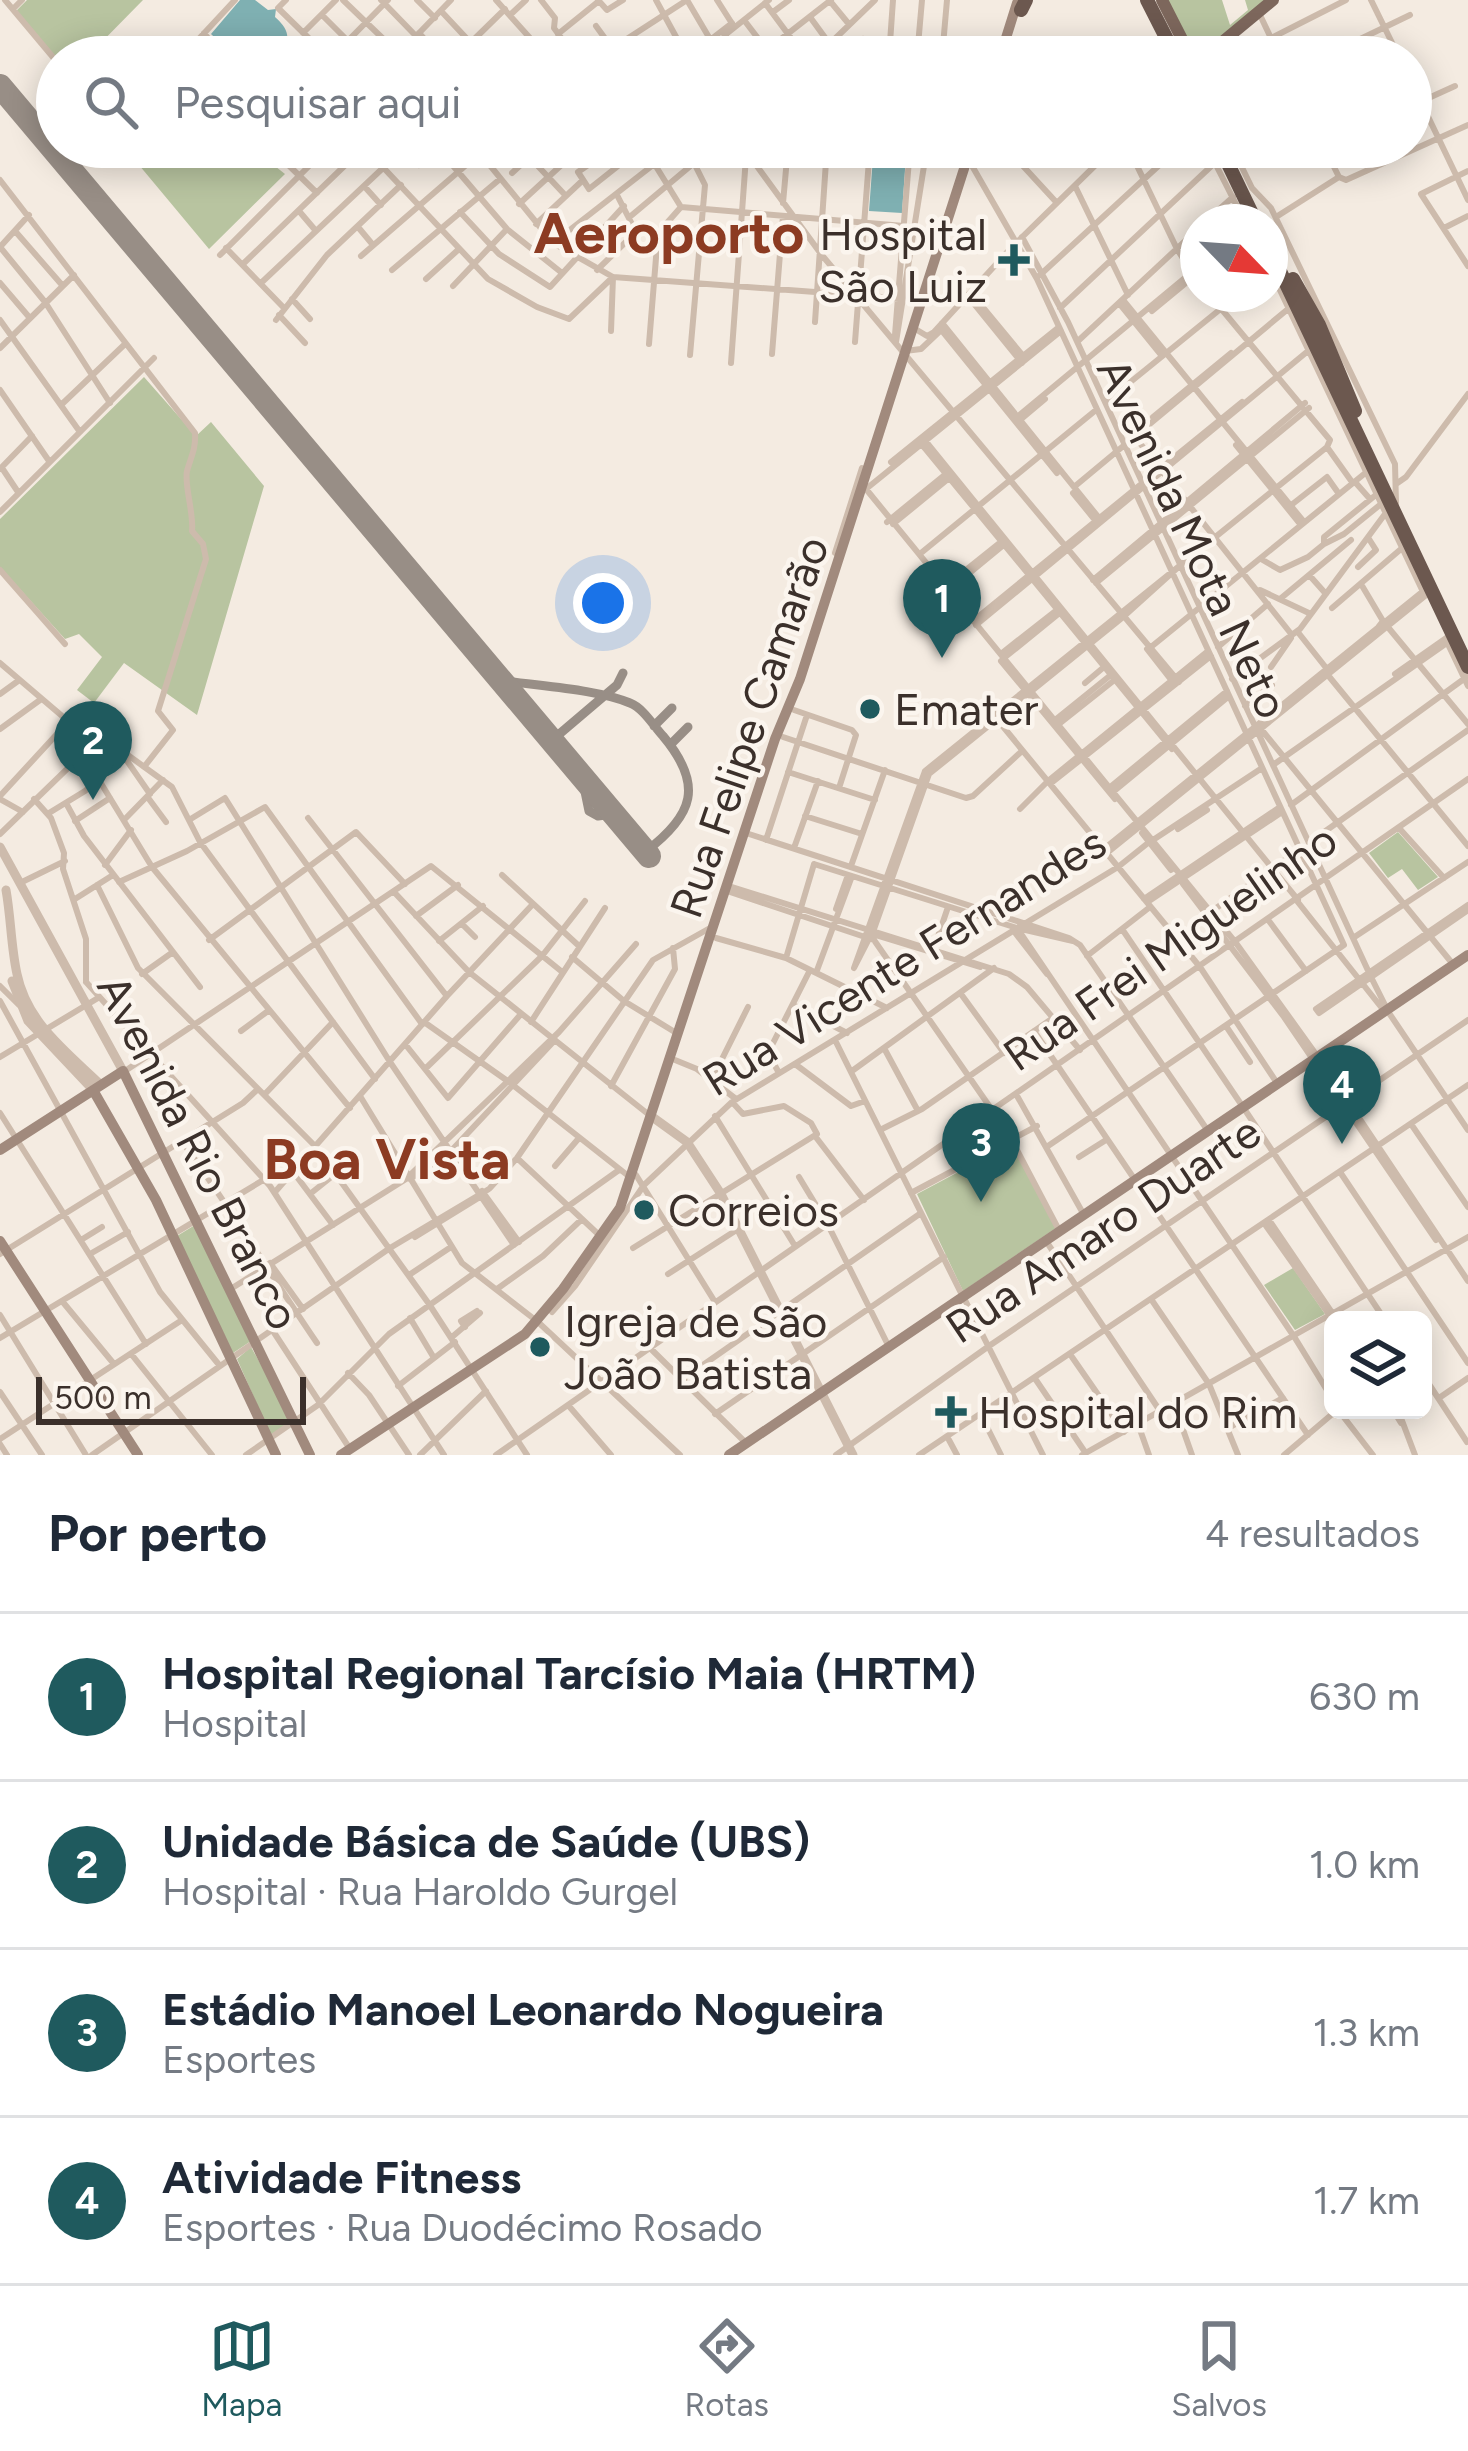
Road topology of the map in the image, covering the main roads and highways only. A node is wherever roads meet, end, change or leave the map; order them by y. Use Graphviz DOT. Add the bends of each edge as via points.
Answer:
graph roads {
  1 [pos="1273,0"];
  2 [pos="1022,2"];
  3 [pos="1157,2"];
  4 [pos="1010,36"];
  5 [pos="1174,36"];
  6 [pos="1229,36"];
  7 [pos="967,168"];
  8 [pos="969,168"];
  9 [pos="1233,168"];
  10 [pos="1236,168"];
  11 [pos="959,193"];
  12 [pos="1253,204"];
  13 [pos="1255,204"];
  14 [pos="951,220"];
  15 [pos="1288,280"];
  16 [pos="1288,287"];
  17 [pos="1315,343"];
  18 [pos="902,349"];
  19 [pos="1376,462"];
  20 [pos="864,488"];
  21 [pos="1468,652"];
  22 [pos="1467,677"];
  23 [pos="795,692"];
  24 [pos="794,710"];
  25 [pos="780,734"];
  26 [pos="759,798"];
  27 [pos="708,937"];
  28 [pos="1468,957"];
  29 [pos="697,980"];
  30 [pos="698,995"];
  31 [pos="687,1017"];
  32 [pos="1316,1059"];
  33 [pos="673,1062"];
  34 [pos="96,1089"];
  35 [pos="1244,1109"];
  36 [pos="0,1152"];
  37 [pos="1172,1158"];
  38 [pos="1136,1182"];
  39 [pos="6,1248"];
  40 [pos="964,1298"];
  41 [pos="820,1395"];
  42 [pos="349,1453"];
  43 [pos="138,1455"];
  44 [pos="276,1455"];
  45 [pos="310,1455"];
  46 [pos="732,1455"];
  1 -- 6 [label="main road"];
  2 -- 4 [label="main road"];
  3 -- 5 [label="highway"];
  7 -- 11 [label="main road, Rua Felipe Camarão"];
  8 -- 11 [label="main road, Rua Felipe Camarão"];
  9 -- 12 [label="highway"];
  10 -- 13 [label="highway"];
  11 -- 14 [label="main road, Rua Felipe Camarão"];
  14 -- 18 [label="main road, Rua Felipe Camarão"];
  14 -- 18 [label="main road, Rua Felipe Camarão" via="917,330"];
  15 -- 17 [label="highway"];
  16 -- 17 [label="highway"];
  17 -- 19 [label="highway"];
  18 -- 20 [label="main road, Rua Felipe Camarão"];
  18 -- 20 [label="main road, Rua Felipe Camarão"];
  19 -- 21 [label="highway" via="1388,507"];
  19 -- 22 [label="highway"];
  20 -- 23 [label="main road, Rua Felipe Camarão"];
  20 -- 24 [label="main road, Rua Felipe Camarão"];
  23 -- 24 [label="main road"];
  23 -- 25 [label="main road, Rua Felipe Camarão"];
  24 -- 25 [label="main road, Rua Felipe Camarão"];
  25 -- 26 [label="main road, Rua Felipe Camarão"];
  26 -- 27 [label="main road, Rua Felipe Camarão"];
  26 -- 27 [label="main road, Rua Felipe Camarão"];
  27 -- 29 [label="main road, Rua Felipe Camarão"];
  27 -- 30 [label="main road, Rua Felipe Camarão"];
  28 -- 32 [label="main road"];
  29 -- 30 [label="main road" via="693,1000"];
  29 -- 31 [label="main road, Rua Felipe Camarão"];
  30 -- 31 [label="main road, Rua Felipe Camarão"];
  31 -- 33 [label="main road, Rua Felipe Camarão"];
  31 -- 33 [label="main road, Rua Felipe Camarão"];
  32 -- 35 [label="main road"];
  32 -- 35 [label="main road"];
  33 -- 42 [label="main road, Rua Felipe Camarão" via="626,1205 540,1323"];
  34 -- 36 [label="main road"];
  34 -- 44 [label="main road, Avenida Rio Branco"];
  34 -- 45 [label="main road, Avenida Rio Branco" via="125,1072"];
  35 -- 37 [label="main road"];
  35 -- 37 [label="main road"];
  37 -- 38 [label="main road"];
  38 -- 40 [label="main road"];
  38 -- 40 [label="main road"];
  39 -- 43 [label="main road"];
  40 -- 41 [label="main road"];
  40 -- 41 [label="main road"];
  41 -- 46 [label="main road"];
  41 -- 46 [label="main road"];
}
